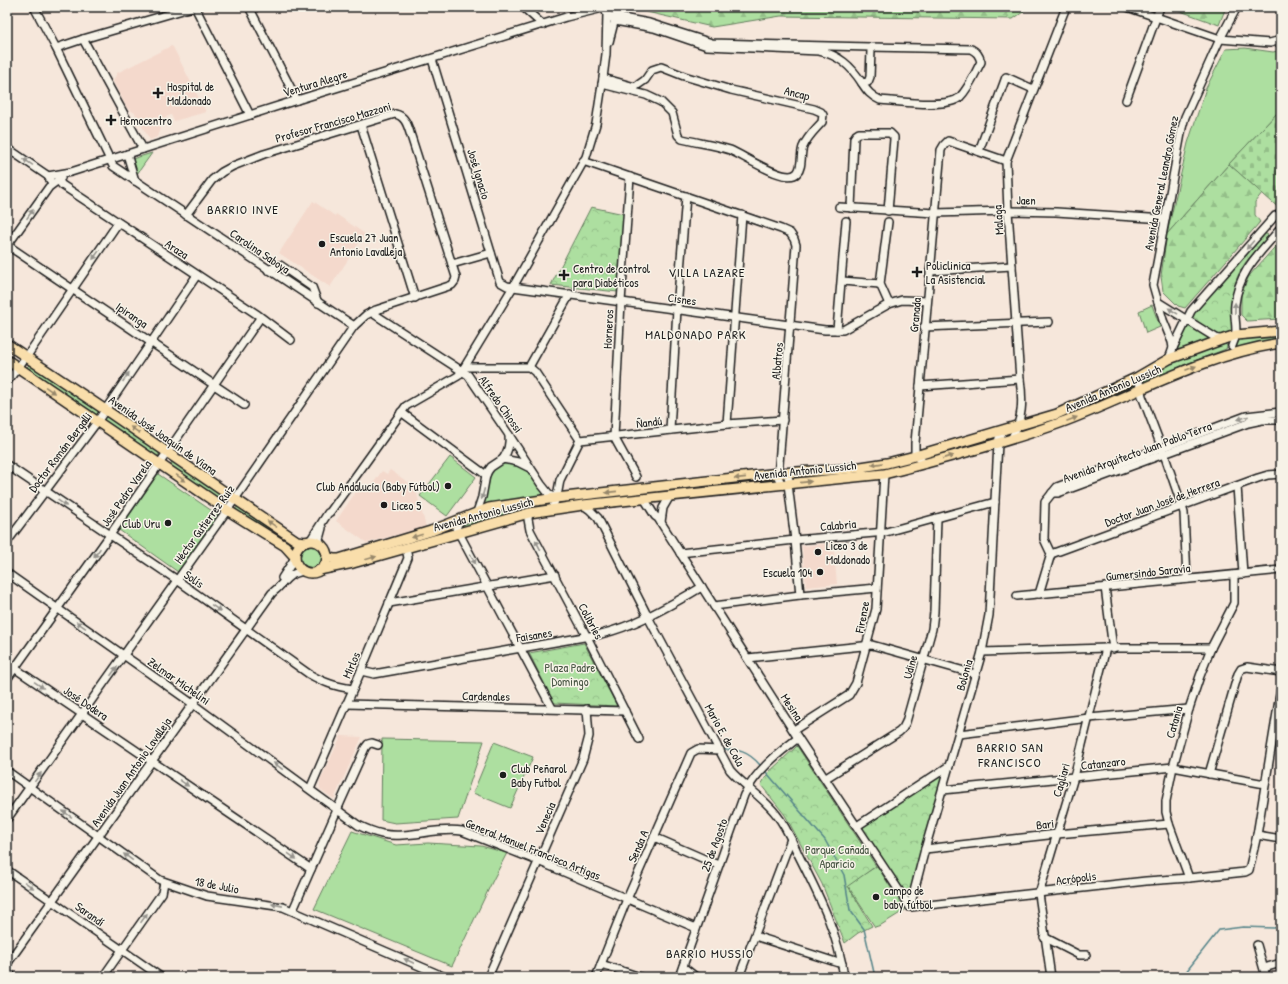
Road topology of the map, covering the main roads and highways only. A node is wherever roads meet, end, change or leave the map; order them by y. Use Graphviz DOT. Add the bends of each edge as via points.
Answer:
graph roads {
  1 [pos="1281,331"];
  2 [pos="1281,343"];
  3 [pos="7,344"];
  4 [pos="7,360"];
  5 [pos="307,541"];
  6 [pos="327,557"];
  7 [pos="295,558"];
  8 [pos="319,570"];
  1 -- 6 [label="main road, Avenida Antonio Lussich, one-way" via="1236,335 1221,340 1169,359 1138,377 1057,414 887,463 556,498 488,508 431,531 339,559"];
  8 -- 2 [label="main road, Avenida Antonio Lussich, one-way" via="353,563 529,513 583,505 884,474 1011,439 1073,418 1173,375 1226,356"];
  5 -- 3 [label="main road, Avenida José Joaquín de Viana, one-way" via="297,541"];
  4 -- 7 [label="main road, Avenida José Joaquín de Viana, one-way" via="227,510 286,546"];
  5 -- 6 [label="main road" via="321,544"];
  5 -- 7 [label="main road" via="299,546"];
  6 -- 8 [label="main road"];
  7 -- 8 [label="main road" via="304,571"];
}
